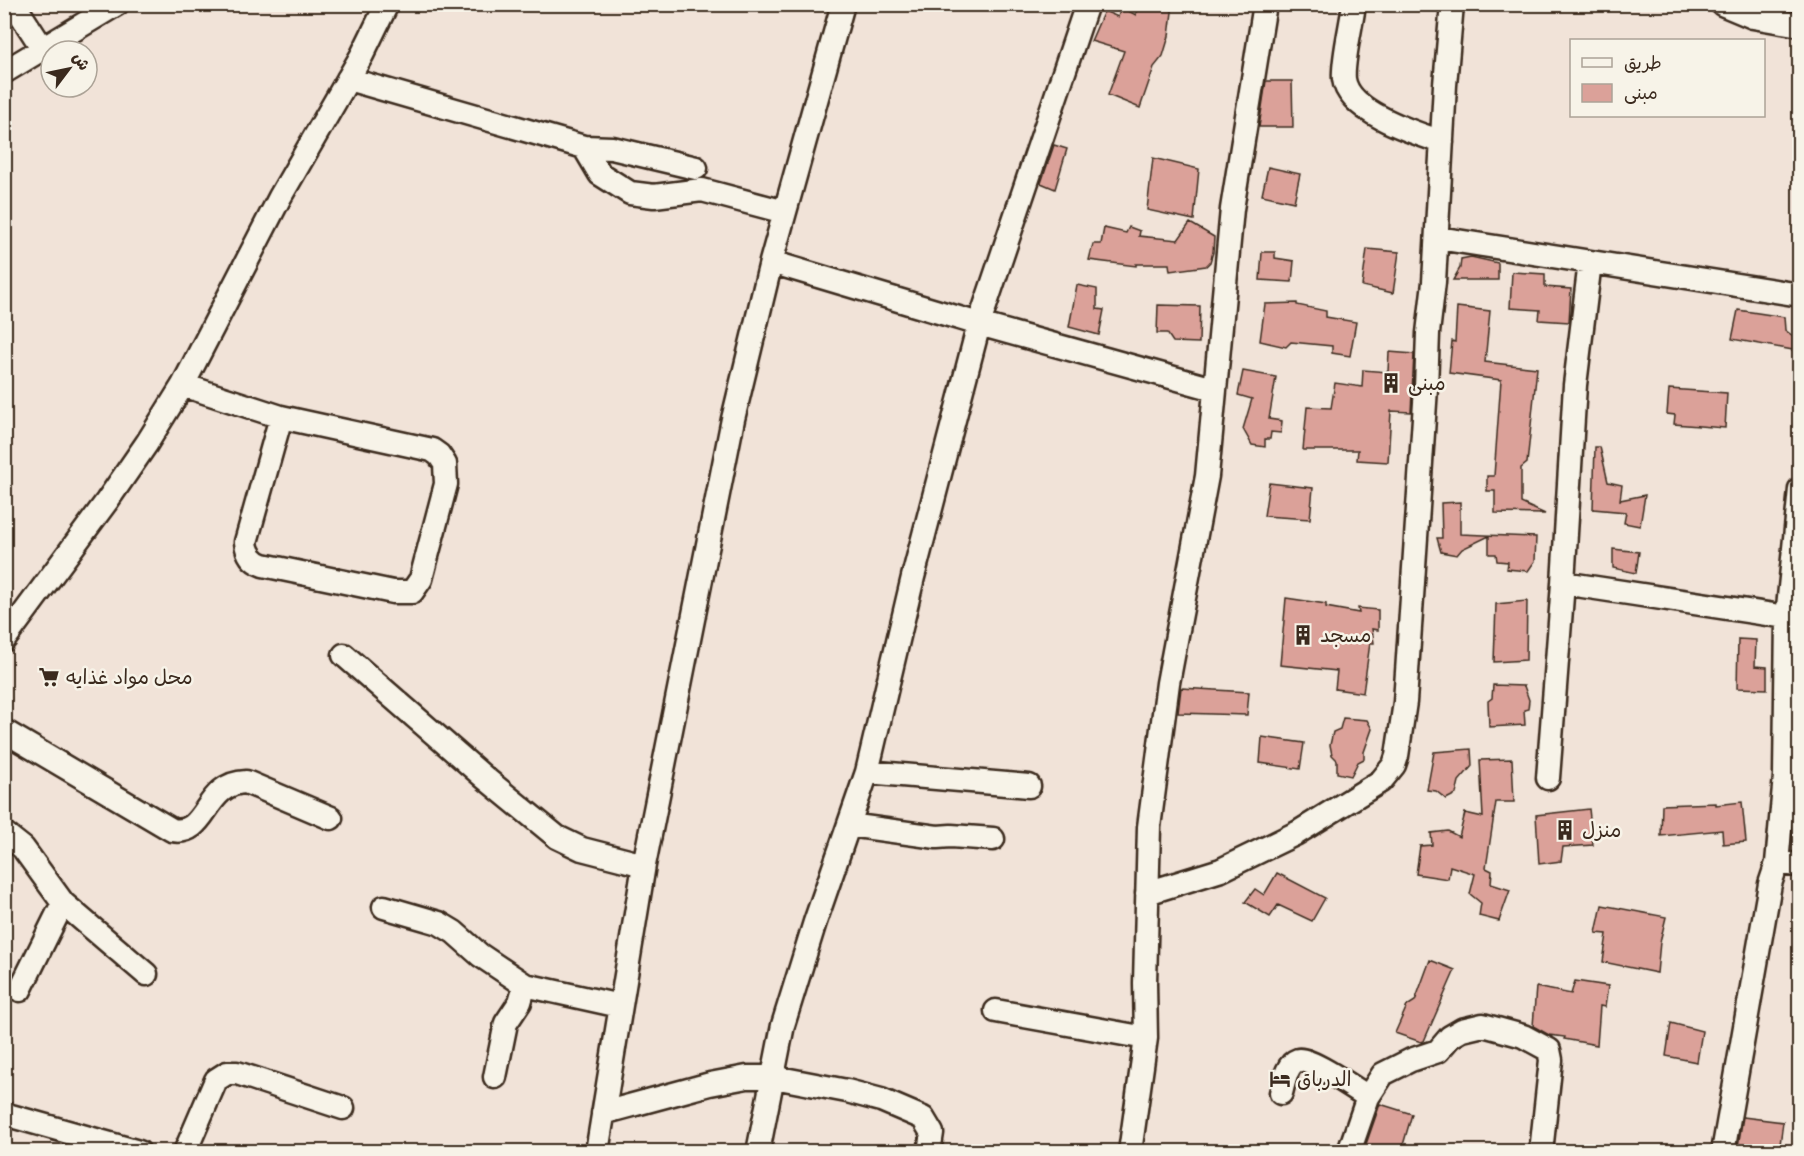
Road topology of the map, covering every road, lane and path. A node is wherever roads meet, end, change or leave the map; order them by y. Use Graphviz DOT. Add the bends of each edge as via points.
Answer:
graph roads {
  1 [pos="14,4"];
  2 [pos="117,4"];
  3 [pos="387,4"];
  4 [pos="843,4"];
  5 [pos="1087,4"];
  6 [pos="1265,4"];
  7 [pos="1354,4"];
  8 [pos="1452,4"];
  9 [pos="1722,4"];
  10 [pos="1800,25"];
  11 [pos="59,39"];
  12 [pos="39,43"];
  13 [pos="39,51"];
  14 [pos="7,65"];
  15 [pos="348,79"];
  16 [pos="1442,142"];
  17 [pos="584,147"];
  18 [pos="696,168"];
  19 [pos="785,212"];
  20 [pos="1438,238"];
  21 [pos="771,262"];
  22 [pos="1590,262"];
  23 [pos="1800,295"];
  24 [pos="979,324"];
  25 [pos="183,385"];
  26 [pos="1214,388"];
  27 [pos="281,417"];
  28 [pos="1800,489"];
  29 [pos="1563,583"];
  30 [pos="1793,618"];
  31 [pos="4,640"];
  32 [pos="344,655"];
  33 [pos="4,731"];
  34 [pos="867,772"];
  35 [pos="1548,778"];
  36 [pos="1029,786"];
  37 [pos="331,818"];
  38 [pos="849,825"];
  39 [pos="4,833"];
  40 [pos="993,839"];
  41 [pos="1777,863"];
  42 [pos="644,865"];
  43 [pos="1800,865"];
  44 [pos="1147,893"];
  45 [pos="63,903"];
  46 [pos="384,907"];
  47 [pos="146,974"];
  48 [pos="525,985"];
  49 [pos="20,990"];
  50 [pos="620,1006"];
  51 [pos="996,1011"];
  52 [pos="1146,1038"];
  53 [pos="495,1077"];
  54 [pos="774,1077"];
  55 [pos="1281,1093"];
  56 [pos="1368,1097"];
  57 [pos="343,1108"];
  58 [pos="603,1113"];
  59 [pos="4,1114"];
  60 [pos="139,1152"];
  61 [pos="185,1152"];
  62 [pos="597,1152"];
  63 [pos="758,1152"];
  64 [pos="928,1152"];
  65 [pos="1130,1152"];
  66 [pos="1349,1152"];
  67 [pos="1541,1152"];
  68 [pos="1723,1152"];
  1 -- 12 [label="street"];
  2 -- 11 [label="street"];
  3 -- 15 [label="street"];
  4 -- 19 [label="street"];
  5 -- 24 [label="street"];
  6 -- 26 [label="street" via="1232,209"];
  7 -- 16 [label="street" via="1344,75 1354,100 1398,125"];
  8 -- 16 [label="street"];
  9 -- 10 [label="street" via="1753,17"];
  13 -- 14 [label="street"];
  15 -- 17 [label="street"];
  15 -- 25 [label="street" via="279,197"];
  16 -- 20 [label="street"];
  17 -- 18 [label="street" via="612,148"];
  17 -- 19 [label="street" via="600,174 630,193 654,196 702,190"];
  19 -- 21 [label="street"];
  20 -- 22 [label="street"];
  20 -- 44 [label="street" via="1428,333 1405,702 1394,765 1381,781 1257,854 1221,870"];
  21 -- 24 [label="street"];
  21 -- 42 [label="street" via="733,419"];
  22 -- 23 [label="street"];
  22 -- 29 [label="street" via="1575,386"];
  24 -- 26 [label="street"];
  24 -- 34 [label="street"];
  25 -- 27 [label="street"];
  25 -- 31 [label="street" via="107,501"];
  26 -- 44 [label="street" via="1207,476 1158,755 1149,827"];
  27 -- 27 [label="street" via="246,542 249,554 263,565 393,592 412,592 421,579 446,483 445,464 439,455 432,450"];
  28 -- 30 [label="street"];
  29 -- 30 [label="street"];
  29 -- 35 [label="street"];
  30 -- 41 [label="street"];
  32 -- 42 [label="street" via="557,837 582,849"];
  33 -- 37 [label="street" via="172,830 182,832 194,826 219,792 233,782 246,782"];
  34 -- 36 [label="street"];
  34 -- 38 [label="street"];
  38 -- 40 [label="street" via="937,837"];
  38 -- 54 [label="street" via="783,1025"];
  39 -- 45 [label="street" via="23,848"];
  41 -- 43 [label="street"];
  41 -- 68 [label="street" via="1770,884"];
  42 -- 50 [label="street"];
  44 -- 52 [label="street"];
  45 -- 47 [label="street"];
  45 -- 49 [label="street"];
  46 -- 48 [label="street" via="438,923"];
  48 -- 50 [label="street"];
  48 -- 53 [label="street" via="520,1002 506,1023"];
  50 -- 58 [label="street"];
  51 -- 52 [label="street"];
  52 -- 65 [label="street"];
  54 -- 58 [label="street" via="710,1084"];
  54 -- 63 [label="street"];
  54 -- 64 [label="street" via="881,1100 923,1118 932,1133"];
  55 -- 56 [label="street" via="1289,1068 1302,1060"];
  56 -- 66 [label="street"];
  56 -- 67 [label="street" via="1383,1074 1438,1051 1462,1030 1483,1025 1523,1036 1549,1050 1551,1060"];
  57 -- 61 [label="street" via="227,1072 216,1080"];
  58 -- 62 [label="street"];
  59 -- 60 [label="street"];
}
